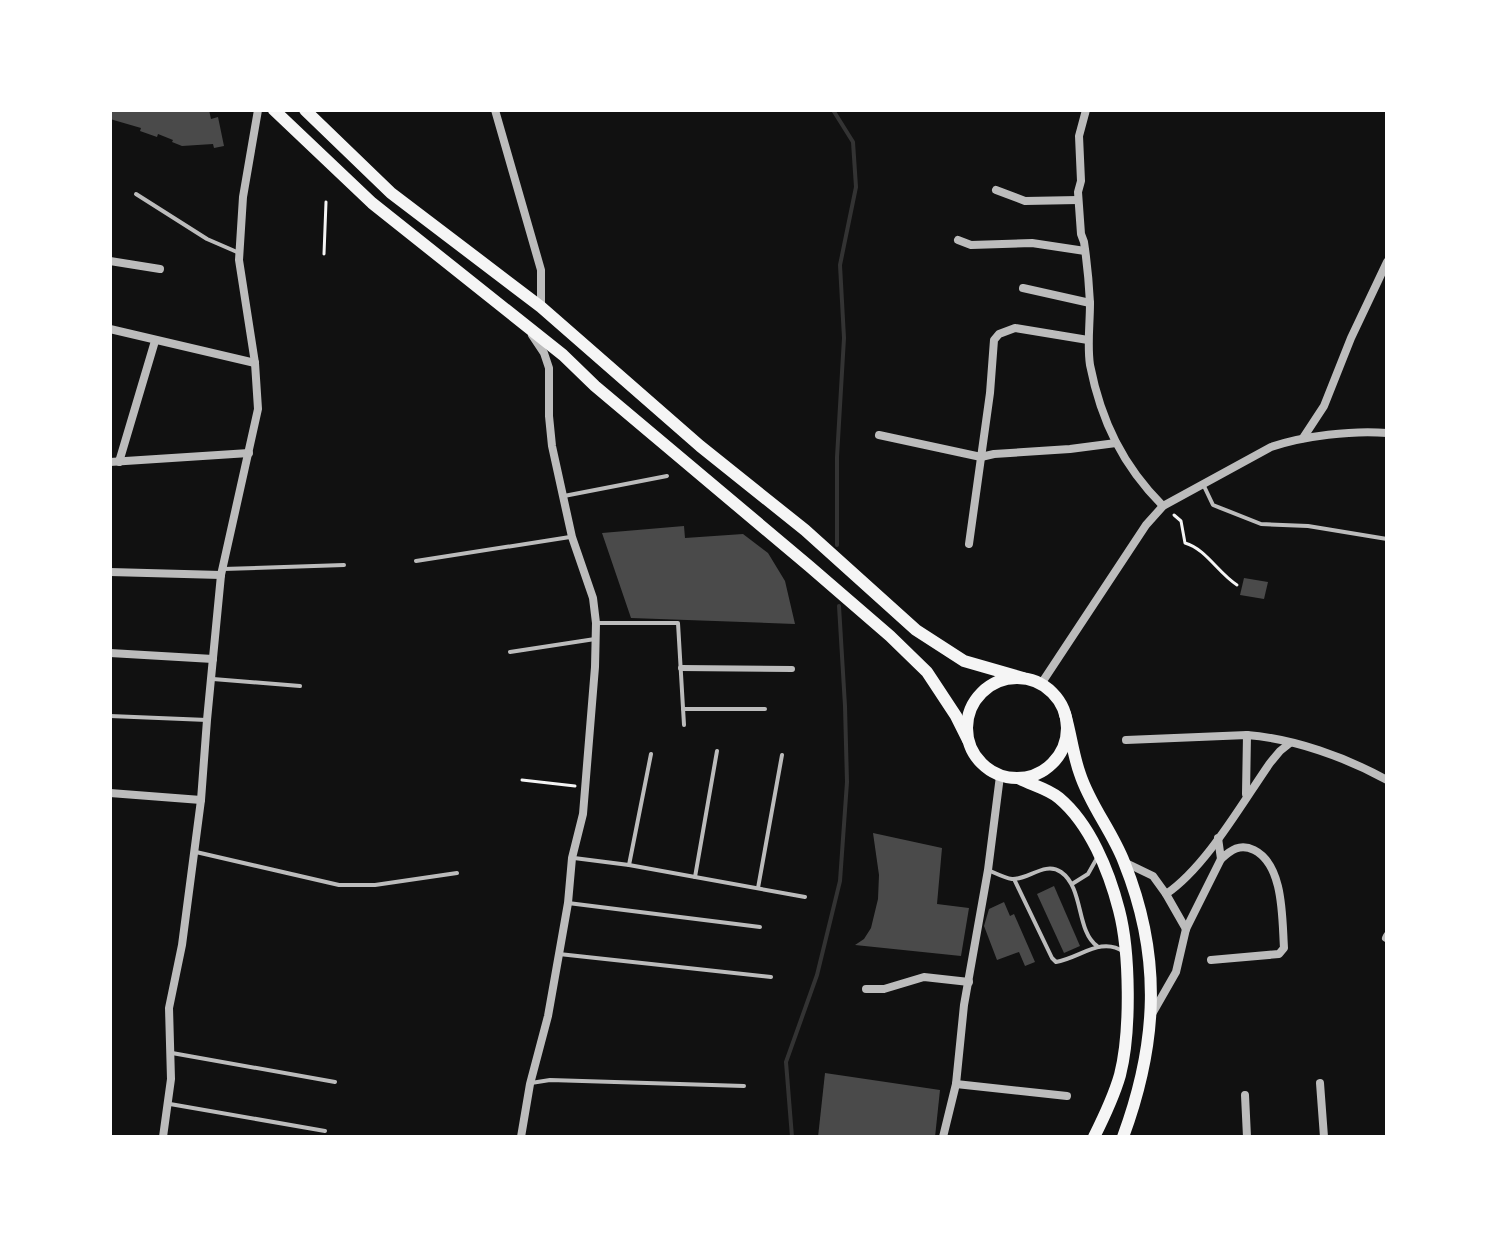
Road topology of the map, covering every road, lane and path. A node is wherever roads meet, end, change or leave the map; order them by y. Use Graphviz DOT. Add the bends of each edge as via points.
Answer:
graph roads {
  1 [pos="258,110"];
  2 [pos="274,110"];
  3 [pos="305,110"];
  4 [pos="495,110"];
  5 [pos="1086,110"];
  6 [pos="996,190"];
  7 [pos="136,194"];
  8 [pos="1078,200"];
  9 [pos="326,202"];
  10 [pos="958,240"];
  11 [pos="1085,251"];
  12 [pos="240,253"];
  13 [pos="324,254"];
  14 [pos="110,261"];
  15 [pos="1387,262"];
  16 [pos="160,269"];
  17 [pos="1023,288"];
  18 [pos="1090,303"];
  19 [pos="541,307"];
  20 [pos="524,323"];
  21 [pos="110,329"];
  22 [pos="1088,340"];
  23 [pos="155,341"];
  24 [pos="255,363"];
  25 [pos="1387,433"];
  26 [pos="879,435"];
  27 [pos="1303,438"];
  28 [pos="1116,443"];
  29 [pos="249,453"];
  30 [pos="981,457"];
  31 [pos="114,462"];
  32 [pos="667,476"];
  33 [pos="1203,484"];
  34 [pos="564,496"];
  35 [pos="1163,506"];
  36 [pos="572,537"];
  37 [pos="1387,539"];
  38 [pos="969,544"];
  39 [pos="416,561"];
  40 [pos="344,565"];
  41 [pos="110,572"];
  42 [pos="222,572"];
  43 [pos="1237,585"];
  44 [pos="596,623"];
  45 [pos="595,639"];
  46 [pos="510,652"];
  47 [pos="110,653"];
  48 [pos="213,659"];
  49 [pos="681,668"];
  50 [pos="792,669"];
  51 [pos="1023,678"];
  52 [pos="211,679"];
  53 [pos="1041,684"];
  54 [pos="300,686"];
  55 [pos="683,709"];
  56 [pos="765,709"];
  57 [pos="1065,714"];
  58 [pos="110,716"];
  59 [pos="207,720"];
  60 [pos="684,725"];
  61 [pos="1247,735"];
  62 [pos="968,740"];
  63 [pos="1126,740"];
  64 [pos="1290,743"];
  65 [pos="717,751"];
  66 [pos="651,754"];
  67 [pos="782,755"];
  68 [pos="1000,776"];
  69 [pos="1020,779"];
  70 [pos="522,780"];
  71 [pos="1387,780"];
  72 [pos="587,787"];
  73 [pos="110,793"];
  74 [pos="1246,796"];
  75 [pos="201,800"];
  76 [pos="1218,838"];
  77 [pos="194,851"];
  78 [pos="1099,855"];
  79 [pos="572,858"];
  80 [pos="1221,859"];
  81 [pos="1124,862"];
  82 [pos="629,865"];
  83 [pos="988,870"];
  84 [pos="457,873"];
  85 [pos="695,877"];
  86 [pos="1014,879"];
  87 [pos="1072,884"];
  88 [pos="758,888"];
  89 [pos="1166,894"];
  90 [pos="805,897"];
  91 [pos="568,903"];
  92 [pos="760,927"];
  93 [pos="1186,929"];
  94 [pos="1097,946"];
  95 [pos="1125,952"];
  96 [pos="559,954"];
  97 [pos="1211,960"];
  98 [pos="771,977"];
  99 [pos="969,982"];
  100 [pos="866,989"];
  101 [pos="1151,1016"];
  102 [pos="170,1053"];
  103 [pos="335,1082"];
  104 [pos="1320,1083"];
  105 [pos="530,1084"];
  106 [pos="956,1084"];
  107 [pos="744,1086"];
  108 [pos="1245,1095"];
  109 [pos="1067,1096"];
  110 [pos="167,1104"];
  111 [pos="325,1131"];
  112 [pos="163,1137"];
  113 [pos="521,1137"];
  114 [pos="943,1137"];
  115 [pos="1094,1137"];
  116 [pos="1123,1137"];
  117 [pos="1247,1137"];
  118 [pos="1324,1137"];
  1 -- 12 [label="street" via="243,197"];
  2 -- 20 [label="main road" via="372,203"];
  3 -- 19 [label="main road" via="391,193"];
  4 -- 19 [label="street" via="541,270"];
  5 -- 8 [label="street" via="1079,136"];
  6 -- 8 [label="street" via="1025,201"];
  7 -- 12 [label="lane" via="207,239"];
  8 -- 11 [label="street"];
  9 -- 13 [label="path"];
  10 -- 11 [label="street"];
  11 -- 18 [label="street"];
  12 -- 24 [label="street"];
  14 -- 16 [label="street"];
  15 -- 27 [label="street" via="1324,406"];
  17 -- 18 [label="street"];
  18 -- 22 [label="street"];
  19 -- 51 [label="main road" via="916,630 964,661"];
  20 -- 34 [label="street" via="549,368 552,446"];
  20 -- 62 [label="main road" via="890,636 927,672"];
  21 -- 23 [label="street"];
  22 -- 28 [label="street" via="1103,417"];
  22 -- 30 [label="street" via="1015,328 999,334 994,340"];
  23 -- 24 [label="street"];
  23 -- 31 [label="street"];
  24 -- 29 [label="street" via="258,409"];
  25 -- 27 [label="street"];
  26 -- 30 [label="street"];
  27 -- 33 [label="street" via="1271,447"];
  28 -- 30 [label="street"];
  28 -- 35 [label="street"];
  29 -- 31 [label="street"];
  29 -- 42 [label="street"];
  30 -- 38 [label="street"];
  32 -- 34 [label="lane"];
  33 -- 35 [label="street"];
  33 -- 37 [label="lane" via="1213,505 1261,524"];
  34 -- 36 [label="street"];
  35 -- 43 [label="path" via="1181,521 1185,543 1195,545"];
  35 -- 53 [label="street"];
  36 -- 39 [label="lane"];
  36 -- 44 [label="street"];
  40 -- 42 [label="lane"];
  41 -- 42 [label="street"];
  42 -- 48 [label="street"];
  44 -- 45 [label="street"];
  44 -- 49 [label="lane" via="678,623"];
  45 -- 46 [label="lane"];
  45 -- 72 [label="street"];
  47 -- 48 [label="street"];
  48 -- 52 [label="street"];
  49 -- 50 [label="street"];
  49 -- 55 [label="lane"];
  51 -- 53 [label="main road"];
  51 -- 62 [label="main road" via="994,683 979,695 967,721"];
  52 -- 54 [label="lane"];
  52 -- 59 [label="street"];
  53 -- 57 [label="main road"];
  55 -- 56 [label="lane"];
  55 -- 60 [label="lane"];
  57 -- 69 [label="main road" via="1065,744 1055,761 1039,774"];
  57 -- 81 [label="main road" via="1080,776"];
  58 -- 59 [label="lane"];
  59 -- 75 [label="street"];
  61 -- 63 [label="street"];
  61 -- 64 [label="street"];
  61 -- 74 [label="street"];
  62 -- 68 [label="main road" via="976,759"];
  64 -- 71 [label="street"];
  64 -- 74 [label="street"];
  65 -- 85 [label="lane"];
  66 -- 82 [label="lane"];
  67 -- 88 [label="lane"];
  68 -- 69 [label="main road"];
  68 -- 83 [label="street"];
  69 -- 78 [label="main road" via="1056,796 1072,811"];
  70 -- 72 [label="path"];
  72 -- 79 [label="street"];
  73 -- 75 [label="street"];
  74 -- 76 [label="street"];
  75 -- 77 [label="street"];
  76 -- 80 [label="street"];
  76 -- 89 [label="street"];
  77 -- 84 [label="lane" via="339,885"];
  77 -- 102 [label="street" via="169,1008"];
  78 -- 87 [label="lane" via="1088,874"];
  78 -- 95 [label="main road" via="1119,911"];
  79 -- 82 [label="lane"];
  79 -- 91 [label="street"];
  80 -- 93 [label="street"];
  80 -- 97 [label="street" via="1240,846 1270,863 1279,889 1284,948 1279,954"];
  81 -- 89 [label="street" via="1153,876"];
  81 -- 101 [label="main road" via="1144,924"];
  82 -- 85 [label="lane"];
  83 -- 86 [label="lane"];
  83 -- 99 [label="street"];
  85 -- 88 [label="lane"];
  86 -- 87 [label="lane" via="1052,869"];
  86 -- 94 [label="lane" via="1056,962"];
  87 -- 94 [label="lane" via="1089,938"];
  88 -- 90 [label="lane"];
  89 -- 93 [label="street"];
  91 -- 92 [label="lane"];
  91 -- 96 [label="street"];
  93 -- 101 [label="street" via="1176,972"];
  94 -- 95 [label="lane"];
  95 -- 115 [label="main road" via="1124,1053"];
  96 -- 98 [label="lane"];
  96 -- 105 [label="street"];
  99 -- 100 [label="street" via="924,977"];
  99 -- 106 [label="street"];
  101 -- 116 [label="main road" via="1145,1068"];
  102 -- 103 [label="lane"];
  102 -- 110 [label="street"];
  104 -- 118 [label="street"];
  105 -- 107 [label="lane" via="550,1080"];
  105 -- 113 [label="street"];
  106 -- 109 [label="street"];
  106 -- 114 [label="street"];
  108 -- 117 [label="street"];
  110 -- 111 [label="lane"];
  110 -- 112 [label="street"];
}
